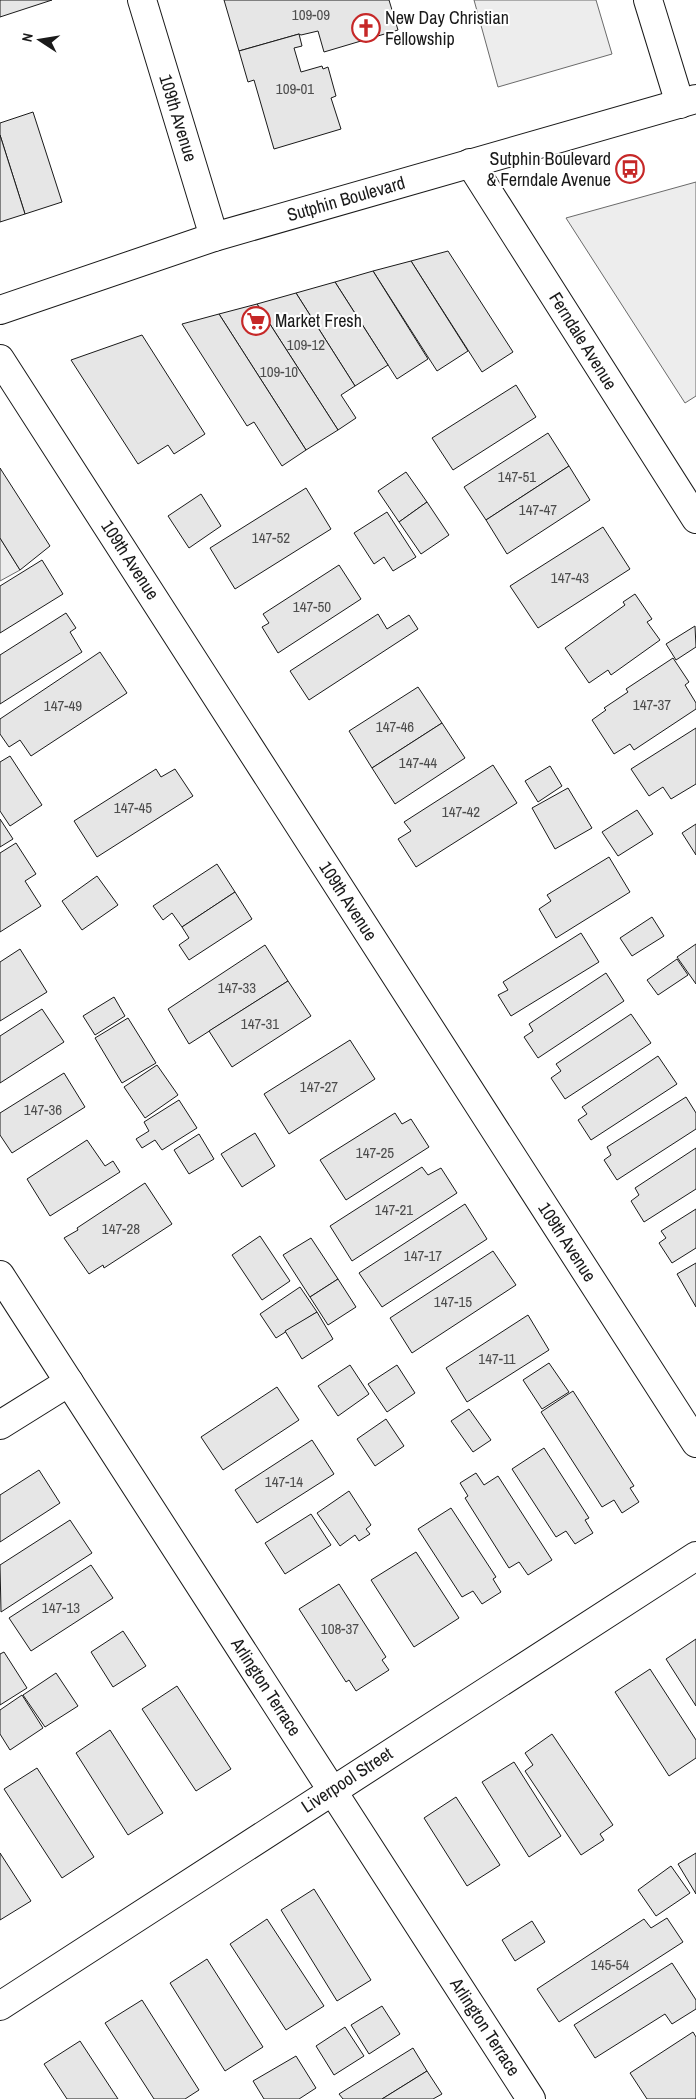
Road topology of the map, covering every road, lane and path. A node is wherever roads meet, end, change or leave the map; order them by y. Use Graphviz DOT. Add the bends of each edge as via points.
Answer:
graph roads {
  1 [pos="142,0"];
  2 [pos="648,0"];
  3 [pos="688,101"];
  4 [pos="470,163"];
  5 [pos="214,236"];
  6 [pos="0,310"];
  7 [pos="0,359"];
  8 [pos="696,519"];
  9 [pos="0,1275"];
  10 [pos="69,1382"];
  11 [pos="0,1426"];
  12 [pos="696,1443"];
  13 [pos="696,1556"];
  14 [pos="333,1790"];
  15 [pos="0,2006"];
  16 [pos="531,2099"];
  1 -- 5 [label="street, 109th Avenue"];
  2 -- 3 [label="street"];
  3 -- 4 [label="street, Sutphin Boulevard"];
  4 -- 5 [label="street, Sutphin Boulevard"];
  4 -- 8 [label="street, Ferndale Avenue"];
  5 -- 6 [label="street, Sutphin Boulevard"];
  7 -- 12 [label="street, 109th Avenue"];
  9 -- 10 [label="street, Arlington Terrace"];
  10 -- 11 [label="street"];
  10 -- 14 [label="street, Arlington Terrace"];
  13 -- 14 [label="street, Liverpool Street"];
  14 -- 15 [label="street, Liverpool Street"];
  14 -- 16 [label="street, Arlington Terrace"];
}
